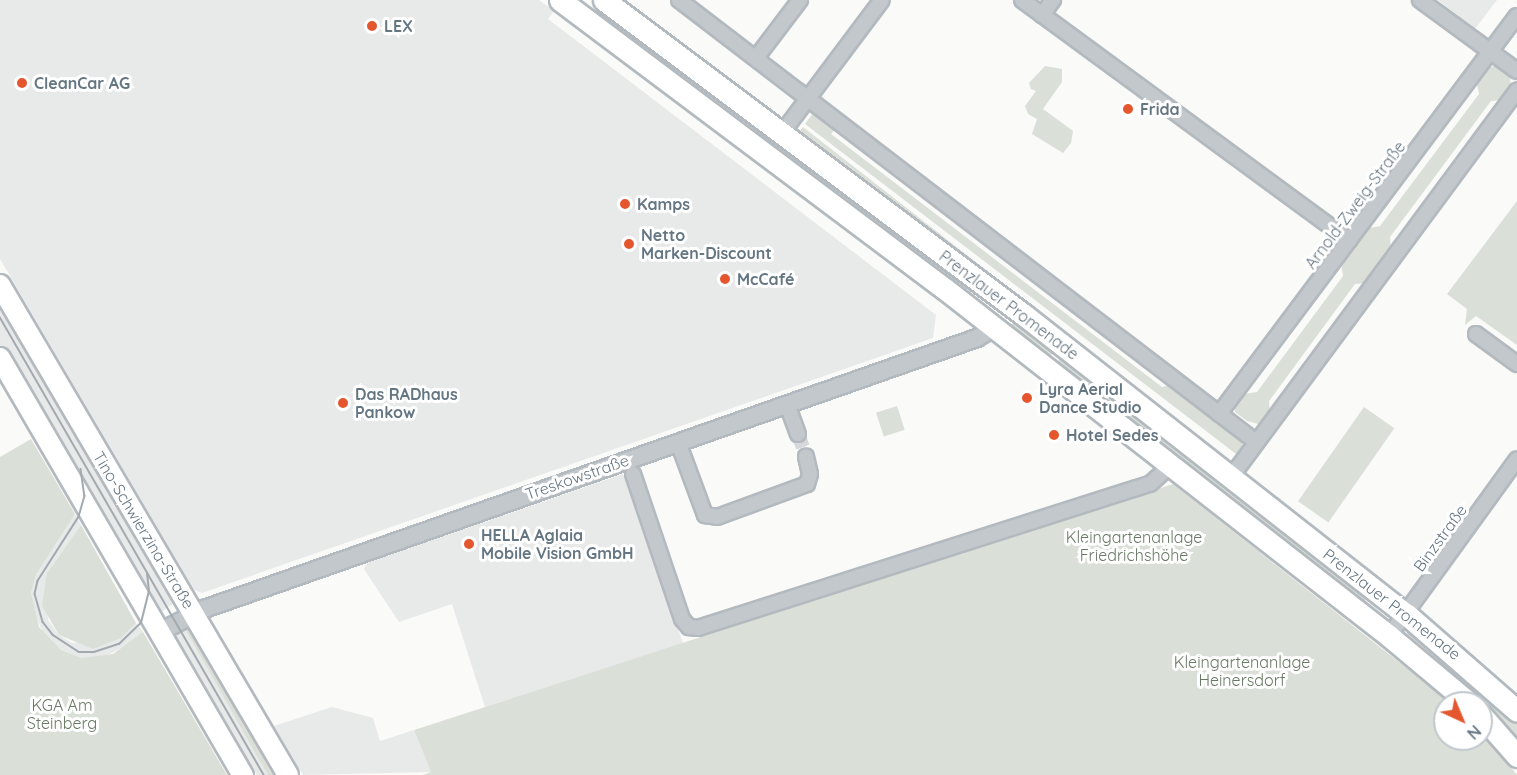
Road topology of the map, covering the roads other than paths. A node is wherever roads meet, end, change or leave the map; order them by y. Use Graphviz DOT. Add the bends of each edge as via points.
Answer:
graph roads {
  1 [pos="560,0"];
  2 [pos="604,0"];
  3 [pos="679,0"];
  4 [pos="800,0"];
  5 [pos="882,0"];
  6 [pos="1022,0"];
  7 [pos="1053,0"];
  8 [pos="1420,0"];
  9 [pos="1042,15"];
  10 [pos="1517,16"];
  11 [pos="1490,52"];
  12 [pos="756,58"];
  13 [pos="1517,70"];
  14 [pos="1517,90"];
  15 [pos="808,98"];
  16 [pos="782,133"];
  17 [pos="1349,240"];
  18 [pos="0,285"];
  19 [pos="995,327"];
  20 [pos="1476,334"];
  21 [pos="0,358"];
  22 [pos="1517,364"];
  23 [pos="787,404"];
  24 [pos="1219,414"];
  25 [pos="798,434"];
  26 [pos="678,442"];
  27 [pos="1256,442"];
  28 [pos="806,456"];
  29 [pos="1517,459"];
  30 [pos="1171,465"];
  31 [pos="633,474"];
  32 [pos="1231,477"];
  33 [pos="194,613"];
  34 [pos="1406,614"];
  35 [pos="160,632"];
  36 [pos="1389,636"];
  37 [pos="1455,691"];
  38 [pos="1517,711"];
  39 [pos="1493,729"];
  40 [pos="1517,756"];
  41 [pos="243,775"];
  42 [pos="288,775"];
  1 -- 19 [label="main road, Prenzlauer Promenade"];
  2 -- 16 [label="main road, Prenzlauer Promenade"];
  3 -- 12 [label="street"];
  4 -- 12 [label="street"];
  5 -- 15 [label="street"];
  6 -- 9 [label="street"];
  7 -- 9 [label="street"];
  8 -- 11 [label="street"];
  9 -- 17 [label="street"];
  10 -- 11 [label="street, Arnold-Zweig-Straße"];
  11 -- 13 [label="street"];
  11 -- 17 [label="street, Arnold-Zweig-Straße"];
  12 -- 15 [label="street"];
  14 -- 27 [label="street"];
  15 -- 16 [label="street"];
  15 -- 24 [label="street"];
  16 -- 32 [label="main road, Prenzlauer Promenade"];
  17 -- 24 [label="street, Arnold-Zweig-Straße"];
  18 -- 33 [label="main road, Tino-Schwierzina-Straße"];
  19 -- 23 [label="street, Treskowstraße" via="977,338"];
  19 -- 30 [label="main road, Prenzlauer Promenade"];
  20 -- 22 [label="street"];
  21 -- 35 [label="main road"];
  23 -- 25 [label="street"];
  23 -- 26 [label="street, Treskowstraße"];
  24 -- 27 [label="street"];
  26 -- 28 [label="street" via="705,515 717,518 807,484 810,474"];
  26 -- 33 [label="street, Treskowstraße"];
  27 -- 32 [label="street"];
  29 -- 34 [label="street, Binzstraße"];
  30 -- 31 [label="street" via="1149,484 698,628 689,627 682,619"];
  30 -- 36 [label="main road, Prenzlauer Promenade"];
  32 -- 34 [label="main road, Prenzlauer Promenade"];
  33 -- 35 [label="street, Treskowstraße"];
  33 -- 42 [label="main road, Tino-Schwierzina-Straße"];
  34 -- 36 [label="street, Binzstraße"];
  34 -- 38 [label="main road, Prenzlauer Promenade"];
  35 -- 41 [label="main road"];
  36 -- 37 [label="main road, Prenzlauer Promenade"];
  39 -- 40 [label="main road"];
}
